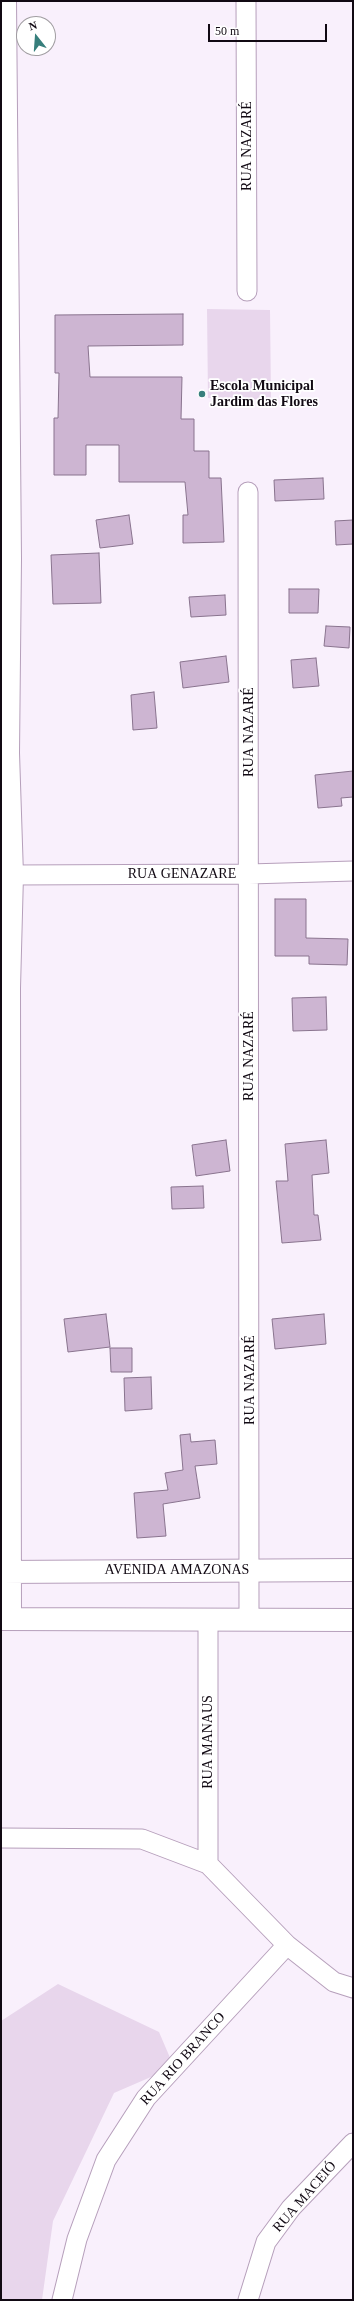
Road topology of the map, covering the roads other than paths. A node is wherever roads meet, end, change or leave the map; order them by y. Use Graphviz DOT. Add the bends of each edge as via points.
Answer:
graph roads {
  1 [pos="5,1"];
  2 [pos="246,1"];
  3 [pos="5,280"];
  4 [pos="247,291"];
  5 [pos="248,492"];
  6 [pos="6,559"];
  7 [pos="4,753"];
  8 [pos="353,871"];
  9 [pos="249,874"];
  10 [pos="12,875"];
  11 [pos="5,988"];
  12 [pos="250,1570"];
  13 [pos="353,1570"];
  14 [pos="6,1572"];
  15 [pos="5,1619"];
  16 [pos="208,1619"];
  17 [pos="250,1619"];
  18 [pos="353,1620"];
  19 [pos="1,1838"];
  20 [pos="208,1864"];
  21 [pos="287,1945"];
  22 [pos="353,1988"];
  23 [pos="353,2143"];
  24 [pos="62,2300"];
  25 [pos="248,2300"];
  1 -- 3 [label="street"];
  2 -- 4 [label="street, RUA NAZARÉ"];
  3 -- 6 [label="street"];
  5 -- 9 [label="street, RUA NAZARÉ"];
  6 -- 7 [label="street"];
  7 -- 10 [label="street"];
  8 -- 9 [label="street, RUA GENAZARE"];
  9 -- 10 [label="street, RUA GENAZARE"];
  9 -- 12 [label="street, RUA NAZARÉ"];
  10 -- 11 [label="street"];
  11 -- 14 [label="street"];
  12 -- 13 [label="street, AVENIDA AMAZONAS"];
  12 -- 14 [label="street, AVENIDA AMAZONAS"];
  12 -- 17 [label="street, RUA NAZARÉ"];
  14 -- 15 [label="street"];
  15 -- 16 [label="street"];
  16 -- 17 [label="street"];
  16 -- 20 [label="street, RUA MANAUS"];
  17 -- 18 [label="street"];
  19 -- 20 [label="street" via="142,1839"];
  20 -- 21 [label="street"];
  21 -- 22 [label="street" via="334,1982"];
  21 -- 24 [label="street, RUA RIO BRANCO" via="146,2098 106,2160 77,2239"];
  23 -- 25 [label="street, RUA MACEIÓ" via="291,2208 266,2242"];
}
